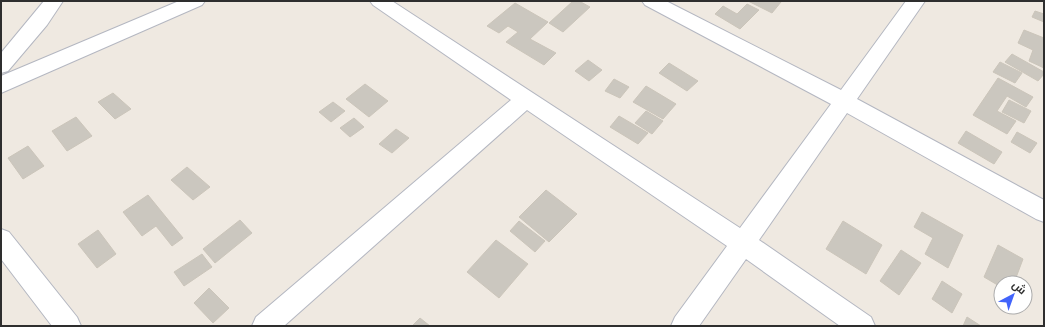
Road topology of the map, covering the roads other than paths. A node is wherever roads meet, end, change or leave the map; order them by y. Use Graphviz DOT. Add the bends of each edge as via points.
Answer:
graph roads {
  1 [pos="54,1"];
  2 [pos="196,1"];
  3 [pos="379,1"];
  4 [pos="651,1"];
  5 [pos="916,1"];
  6 [pos="1,66"];
  7 [pos="1,85"];
  8 [pos="526,99"];
  9 [pos="844,102"];
  10 [pos="1044,212"];
  11 [pos="1,240"];
  12 [pos="743,243"];
  13 [pos="68,326"];
  14 [pos="265,326"];
  15 [pos="684,326"];
  16 [pos="862,326"];
  1 -- 6 [label="street"];
  2 -- 7 [label="street"];
  3 -- 8 [label="street"];
  4 -- 9 [label="street"];
  5 -- 9 [label="street"];
  8 -- 12 [label="street"];
  8 -- 14 [label="street"];
  9 -- 10 [label="street"];
  9 -- 12 [label="street"];
  11 -- 13 [label="street"];
  12 -- 15 [label="street"];
  12 -- 16 [label="street"];
}
